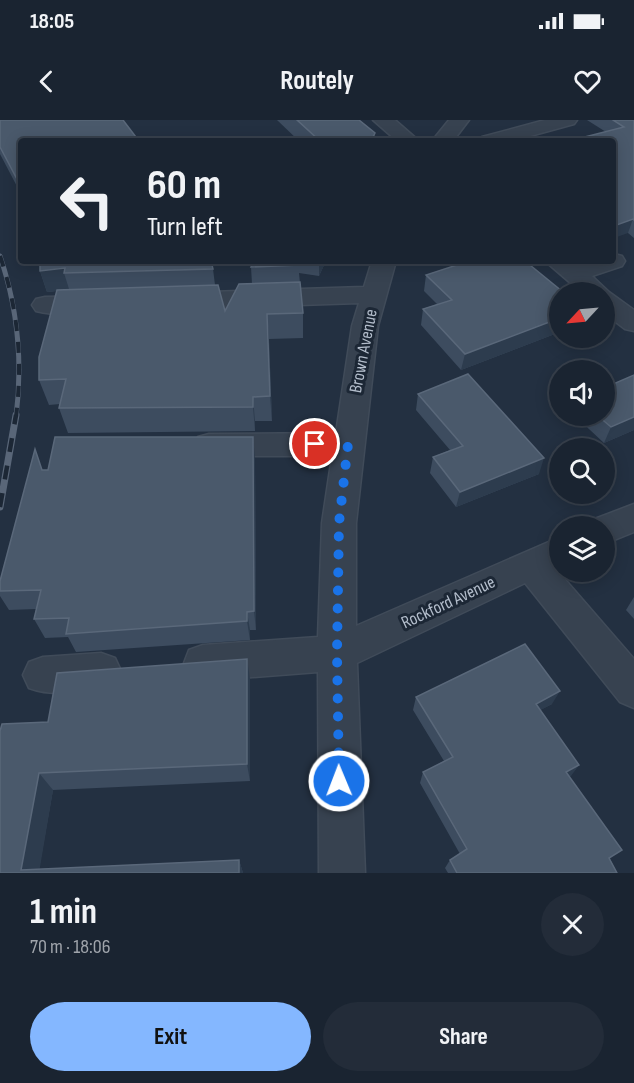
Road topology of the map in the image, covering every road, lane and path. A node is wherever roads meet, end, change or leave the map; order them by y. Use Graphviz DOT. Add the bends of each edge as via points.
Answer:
graph roads {
  1 [pos="383,120"];
  2 [pos="459,120"];
  3 [pos="567,120"];
  4 [pos="405,138"];
  5 [pos="444,138"];
  6 [pos="500,138"];
  7 [pos="634,254"];
  8 [pos="616,260"];
  9 [pos="383,264"];
  10 [pos="593,264"];
  11 [pos="566,268"];
  12 [pos="584,282"];
  13 [pos="374,295"];
  14 [pos="153,302"];
  15 [pos="117,303"];
  16 [pos="45,305"];
  17 [pos="615,308"];
  18 [pos="634,323"];
  19 [pos="348,444"];
  20 [pos="183,445"];
  21 [pos="634,517"];
  22 [pos="615,525"];
  23 [pos="545,557"];
  24 [pos="337,653"];
  25 [pos="43,675"];
  26 [pos="634,689"];
  27 [pos="342,873"];
  1 -- 4 [label="street"];
  2 -- 5 [label="street"];
  3 -- 6 [label="street"];
  7 -- 8 [label="street"];
  9 -- 13 [label="street, Brown Avenue"];
  10 -- 11 [label="street"];
  11 -- 12 [label="street"];
  13 -- 14 [label="street"];
  13 -- 19 [label="street, Brown Avenue" via="365,326"];
  15 -- 16 [label="street"];
  17 -- 18 [label="street"];
  19 -- 20 [label="street"];
  19 -- 24 [label="street, Brown Avenue" via="339,523"];
  21 -- 22 [label="street"];
  23 -- 24 [label="street, Rockford Avenue"];
  23 -- 26 [label="street"];
  24 -- 25 [label="street"];
  24 -- 27 [label="street, Brown Avenue"];
}
